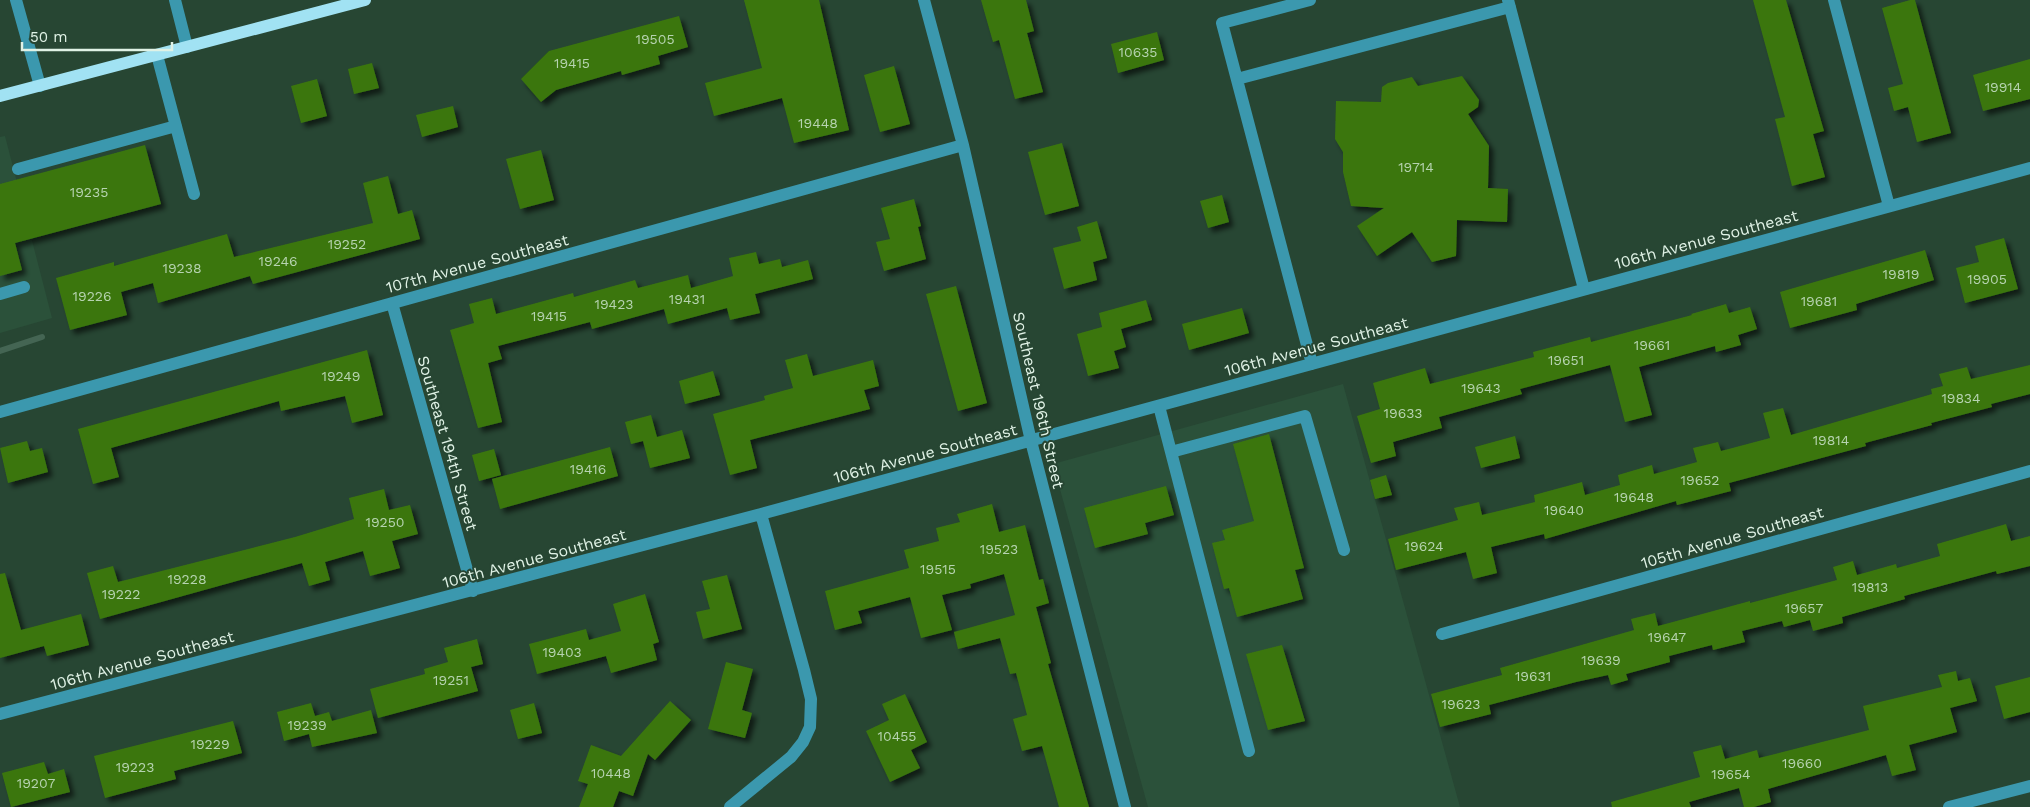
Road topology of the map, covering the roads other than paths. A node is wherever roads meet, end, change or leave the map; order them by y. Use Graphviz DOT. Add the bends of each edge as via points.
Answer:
graph roads {
  1 [pos="16,0"];
  2 [pos="175,0"];
  3 [pos="365,0"];
  4 [pos="924,0"];
  5 [pos="1310,0"];
  6 [pos="1834,0"];
  7 [pos="1509,4"];
  8 [pos="187,47"];
  9 [pos="157,55"];
  10 [pos="1237,79"];
  11 [pos="40,86"];
  12 [pos="0,96"];
  13 [pos="176,126"];
  14 [pos="963,145"];
  15 [pos="2030,168"];
  16 [pos="18,169"];
  17 [pos="194,194"];
  18 [pos="1889,206"];
  19 [pos="24,287"];
  20 [pos="1584,289"];
  21 [pos="0,294"];
  22 [pos="392,303"];
  23 [pos="1312,364"];
  24 [pos="1159,406"];
  25 [pos="0,412"];
  26 [pos="1031,441"];
  27 [pos="1171,452"];
  28 [pos="2030,471"];
  29 [pos="761,514"];
  30 [pos="1344,550"];
  31 [pos="473,591"];
  32 [pos="1442,634"];
  33 [pos="0,714"];
  34 [pos="1249,750"];
  35 [pos="2030,786"];
  36 [pos="730,807"];
  37 [pos="1125,807"];
  38 [pos="1949,807"];
  1 -- 11 [label="street"];
  2 -- 8 [label="street"];
  3 -- 8 [label="main road"];
  4 -- 14 [label="street, Southeast 196th Street"];
  5 -- 10 [label="street" via="1222,23"];
  6 -- 18 [label="street"];
  7 -- 10 [label="street"];
  7 -- 20 [label="street"];
  8 -- 9 [label="main road"];
  9 -- 11 [label="main road"];
  9 -- 13 [label="street"];
  10 -- 23 [label="street"];
  11 -- 12 [label="main road"];
  13 -- 16 [label="street"];
  13 -- 17 [label="street"];
  14 -- 22 [label="street, 107th Avenue Southeast"];
  14 -- 26 [label="street, Southeast 196th Street"];
  15 -- 18 [label="street, 106th Avenue Southeast"];
  18 -- 20 [label="street, 106th Avenue Southeast"];
  19 -- 21 [label="street"];
  20 -- 23 [label="street, 106th Avenue Southeast"];
  22 -- 25 [label="street, 107th Avenue Southeast"];
  22 -- 31 [label="street, Southeast 194th Street"];
  23 -- 24 [label="street, 106th Avenue Southeast"];
  24 -- 26 [label="street, 106th Avenue Southeast"];
  24 -- 27 [label="street"];
  26 -- 29 [label="street, 106th Avenue Southeast"];
  26 -- 37 [label="street, Southeast 196th Street"];
  27 -- 30 [label="street" via="1305,416"];
  27 -- 34 [label="street"];
  28 -- 32 [label="street, 105th Avenue Southeast"];
  29 -- 31 [label="street, 106th Avenue Southeast"];
  29 -- 36 [label="street" via="811,699 810,727 791,757"];
  31 -- 33 [label="street, 106th Avenue Southeast"];
  35 -- 38 [label="street"];
}
